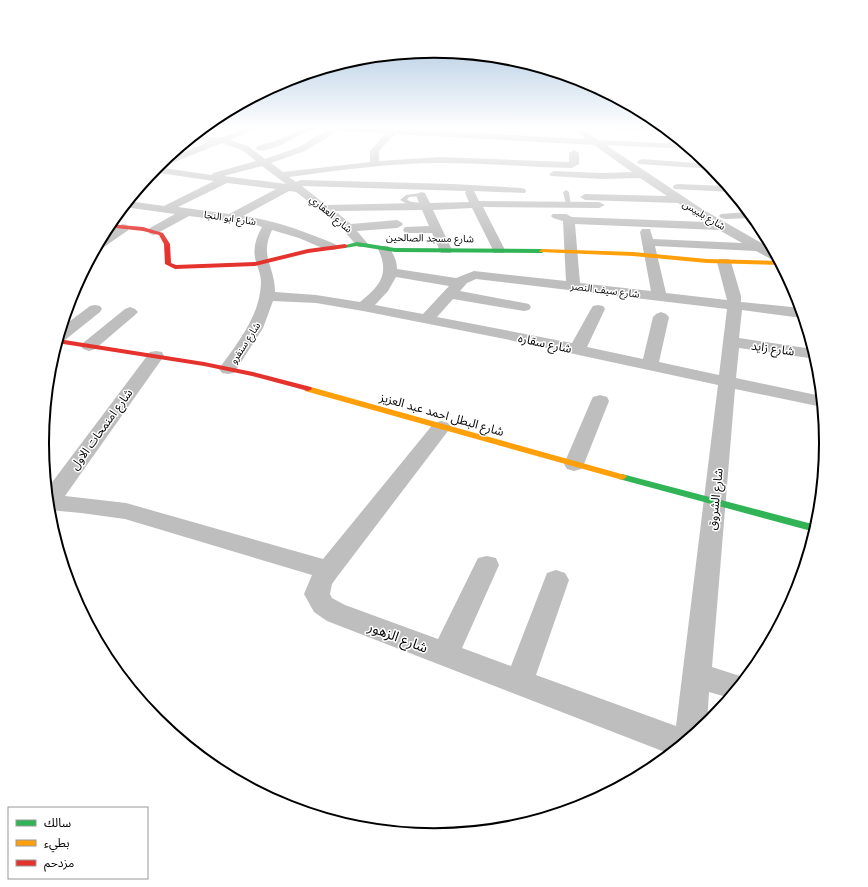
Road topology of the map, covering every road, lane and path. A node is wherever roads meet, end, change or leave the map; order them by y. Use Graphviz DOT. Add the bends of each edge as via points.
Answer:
graph roads {
  1 [pos="240,168"];
  2 [pos="274,168"];
  3 [pos="333,168"];
  4 [pos="352,168"];
  5 [pos="420,168"];
  6 [pos="493,168"];
  7 [pos="525,168"];
  8 [pos="633,168"];
  9 [pos="651,168"];
  10 [pos="160,173"];
  11 [pos="420,173"];
  12 [pos="282,175"];
  13 [pos="640,175"];
  14 [pos="354,177"];
  15 [pos="209,178"];
  16 [pos="224,180"];
  17 [pos="486,181"];
  18 [pos="289,185"];
  19 [pos="467,187"];
  20 [pos="678,187"];
  21 [pos="722,189"];
  22 [pos="530,191"];
  23 [pos="312,198"];
  24 [pos="350,198"];
  25 [pos="423,200"];
  26 [pos="679,200"];
  27 [pos="601,201"];
  28 [pos="702,202"];
  29 [pos="475,204"];
  30 [pos="133,205"];
  31 [pos="659,207"];
  32 [pos="326,208"];
  33 [pos="692,208"];
  34 [pos="166,209"];
  35 [pos="187,212"];
  36 [pos="536,215"];
  37 [pos="744,215"];
  38 [pos="672,217"];
  39 [pos="718,217"];
  40 [pos="231,218"];
  41 [pos="569,220"];
  42 [pos="603,221"];
  43 [pos="644,223"];
  44 [pos="397,224"];
  45 [pos="269,225"];
  46 [pos="116,227"];
  47 [pos="123,228"];
  48 [pos="349,228"];
  49 [pos="437,229"];
  50 [pos="409,230"];
  51 [pos="154,231"];
  52 [pos="109,238"];
  53 [pos="761,241"];
  54 [pos="761,242"];
  55 [pos="362,244"];
  56 [pos="331,247"];
  57 [pos="384,249"];
  58 [pos="650,249"];
  59 [pos="446,250"];
  60 [pos="499,250"];
  61 [pos="571,251"];
  62 [pos="724,262"];
  63 [pos="263,263"];
  64 [pos="773,263"];
  65 [pos="391,272"];
  66 [pos="573,286"];
  67 [pos="454,288"];
  68 [pos="266,296"];
  69 [pos="659,296"];
  70 [pos="735,305"];
  71 [pos="363,307"];
  72 [pos="95,309"];
  73 [pos="598,309"];
  74 [pos="130,312"];
  75 [pos="796,312"];
  76 [pos="518,316"];
  77 [pos="661,316"];
  78 [pos="426,320"];
  79 [pos="66,332"];
  80 [pos="63,342"];
  81 [pos="731,342"];
  82 [pos="90,346"];
  83 [pos="577,350"];
  84 [pos="808,353"];
  85 [pos="156,356"];
  86 [pos="650,366"];
  87 [pos="228,369"];
  88 [pos="727,383"];
  89 [pos="600,401"];
  90 [pos="817,401"];
  91 [pos="441,427"];
  92 [pos="574,464"];
  93 [pos="52,497"];
  94 [pos="53,503"];
  95 [pos="715,503"];
  96 [pos="810,527"];
  97 [pos="487,565"];
  98 [pos="328,570"];
  99 [pos="556,580"];
  100 [pos="446,654"];
  101 [pos="698,675"];
  102 [pos="519,682"];
  103 [pos="732,686"];
  104 [pos="691,730"];
  105 [pos="677,742"];
  1 -- 15 [label="street"];
  2 -- 12 [label="street, شارع العقاري"];
  3 -- 12 [label="street"];
  4 -- 14 [label="street"];
  5 -- 11 [label="street"];
  6 -- 17 [label="street"];
  7 -- 13 [label="street" via="524,171 531,174"];
  8 -- 13 [label="street, شارع بلبيس"];
  9 -- 20 [label="street, شارع بلبيس"];
  10 -- 15 [label="street"];
  12 -- 18 [label="street, شارع العقاري"];
  13 -- 26 [label="street, شارع بلبيس"];
  15 -- 16 [label="street"];
  16 -- 18 [label="street"];
  16 -- 34 [label="street"];
  17 -- 19 [label="street"];
  17 -- 22 [label="street"];
  18 -- 19 [label="street"];
  18 -- 23 [label="street, شارع العقاري"];
  18 -- 40 [label="street"];
  19 -- 29 [label="street"];
  20 -- 21 [label="street"];
  20 -- 28 [label="street, شارع بلبيس"];
  23 -- 24 [label="street"];
  23 -- 32 [label="street, شارع العقاري"];
  25 -- 29 [label="street" via="462,206"];
  25 -- 32 [label="street"];
  25 -- 49 [label="street"];
  26 -- 27 [label="street"];
  26 -- 33 [label="street, شارع بلبيس"];
  27 -- 29 [label="street" via="567,198"];
  27 -- 42 [label="street"];
  29 -- 60 [label="street"];
  30 -- 34 [label="street, شارع ابو النجا"];
  31 -- 33 [label="street"];
  32 -- 48 [label="street, شارع العقاري"];
  33 -- 39 [label="street, شارع بلبيس"];
  34 -- 35 [label="street, شارع ابو النجا"];
  35 -- 40 [label="street, شارع ابو النجا"];
  35 -- 51 [label="street"];
  36 -- 41 [label="street" via="563,216"];
  37 -- 39 [label="street"];
  38 -- 39 [label="street"];
  39 -- 43 [label="street"];
  39 -- 53 [label="street, شارع بلبيس"];
  40 -- 45 [label="street, شارع ابو النجا"];
  41 -- 42 [label="street"];
  41 -- 61 [label="street"];
  42 -- 43 [label="street"];
  43 -- 58 [label="street"];
  44 -- 48 [label="street"];
  45 -- 56 [label="street, شارع ابو النجا"];
  45 -- 63 [label="street, شارع سنفرو" via="260,251"];
  46 -- 47 [label="street"];
  47 -- 51 [label="street"];
  47 -- 52 [label="street"];
  48 -- 55 [label="street, شارع العقاري"];
  49 -- 50 [label="street"];
  49 -- 59 [label="street"];
  51 -- 63 [label="street, شارع مسجد الصالحين" via="162,235 166,243 170,266 237,266"];
  54 -- 58 [label="street"];
  55 -- 56 [label="street, شارع مسجد الصالحين"];
  55 -- 57 [label="street, شارع مسجد الصالحين"];
  56 -- 63 [label="street, شارع مسجد الصالحين" via="296,253"];
  57 -- 59 [label="street, شارع مسجد الصالحين"];
  57 -- 65 [label="street" via="391,264"];
  58 -- 61 [label="street, شارع مسجد الصالحين"];
  58 -- 62 [label="street, شارع مسجد الصالحين"];
  58 -- 69 [label="street"];
  59 -- 60 [label="street, شارع مسجد الصالحين"];
  60 -- 61 [label="street, شارع مسجد الصالحين"];
  61 -- 66 [label="street"];
  62 -- 64 [label="street, شارع مسجد الصالحين"];
  62 -- 70 [label="street, شارع الشروق"];
  63 -- 68 [label="street, شارع سنفرو" via="268,281"];
  65 -- 67 [label="street"];
  65 -- 71 [label="street" via="383,289"];
  66 -- 67 [label="street, شارع سيف النصر" via="480,275 469,276"];
  66 -- 69 [label="street, شارع سيف النصر"];
  67 -- 76 [label="street"];
  67 -- 78 [label="street, شارع سيف النصر"];
  68 -- 71 [label="street, شارع سقاره" via="316,299"];
  68 -- 87 [label="street, شارع سنفرو" via="256,330"];
  69 -- 70 [label="street, شارع سيف النصر"];
  70 -- 75 [label="street, شارع سيف النصر"];
  70 -- 81 [label="street, شارع الشروق"];
  71 -- 78 [label="street, شارع سقاره"];
  72 -- 79 [label="street"];
  73 -- 83 [label="street"];
  74 -- 82 [label="street"];
  76 -- 78 [label="street, شارع سقاره"];
  76 -- 83 [label="street, شارع سقاره"];
  77 -- 86 [label="street"];
  80 -- 82 [label="street, شارع البطل احمد عبد العزيز"];
  81 -- 84 [label="street, شارع زايد"];
  81 -- 88 [label="street, شارع الشروق"];
  82 -- 85 [label="street, شارع البطل احمد عبد العزيز"];
  83 -- 86 [label="street, شارع سقاره"];
  85 -- 87 [label="street, شارع البطل احمد عبد العزيز"];
  85 -- 93 [label="street, شارع امنمحات الاول"];
  86 -- 88 [label="street, شارع سقاره"];
  87 -- 91 [label="street, شارع البطل احمد عبد العزيز"];
  88 -- 90 [label="street, شارع سقاره"];
  88 -- 95 [label="street, شارع الشروق"];
  89 -- 92 [label="street"];
  91 -- 92 [label="street, شارع البطل احمد عبد العزيز"];
  91 -- 98 [label="street, شارع الزهور"];
  92 -- 95 [label="street, شارع البطل احمد عبد العزيز"];
  94 -- 98 [label="street" via="81,504 126,511"];
  95 -- 96 [label="street, شارع البطل احمد عبد العزيز"];
  95 -- 101 [label="street, شارع الشروق"];
  97 -- 100 [label="street"];
  98 -- 100 [label="street, شارع الزهور" via="320,582 317,594 322,604 336,613"];
  99 -- 102 [label="street"];
  100 -- 102 [label="street, شارع الزهور"];
  101 -- 103 [label="street"];
  101 -- 104 [label="street, شارع الشروق"];
  102 -- 105 [label="street, شارع الزهور"];
}
